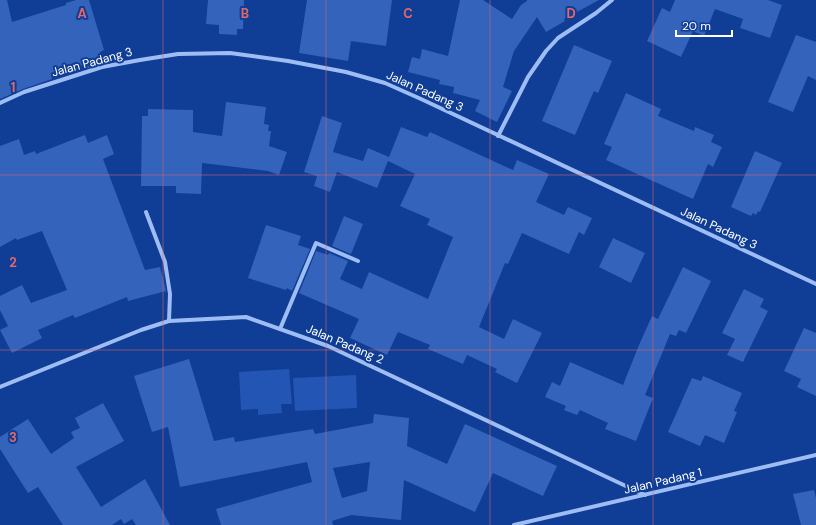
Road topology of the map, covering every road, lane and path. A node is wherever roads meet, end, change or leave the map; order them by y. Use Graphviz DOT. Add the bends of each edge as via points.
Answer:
graph roads {
  1 [pos="612,0"];
  2 [pos="0,103"];
  3 [pos="498,136"];
  4 [pos="146,212"];
  5 [pos="358,261"];
  6 [pos="816,284"];
  7 [pos="169,321"];
  8 [pos="280,329"];
  9 [pos="0,387"];
  10 [pos="816,455"];
  11 [pos="645,495"];
  12 [pos="514,525"];
  1 -- 3 [label="street" via="558,38 546,51 528,77"];
  2 -- 3 [label="street, Jalan Padang 3" via="24,92 102,67 178,54 230,53 346,72 385,83"];
  3 -- 6 [label="street, Jalan Padang 3"];
  4 -- 7 [label="street" via="165,262 170,294"];
  5 -- 8 [label="street" via="316,243"];
  7 -- 8 [label="street, Jalan Padang 2" via="246,318"];
  7 -- 9 [label="street, Jalan Padang 2"];
  8 -- 11 [label="street, Jalan Padang 2" via="328,346"];
  10 -- 11 [label="street, Jalan Padang 1"];
  11 -- 12 [label="street, Jalan Padang 1"];
}
